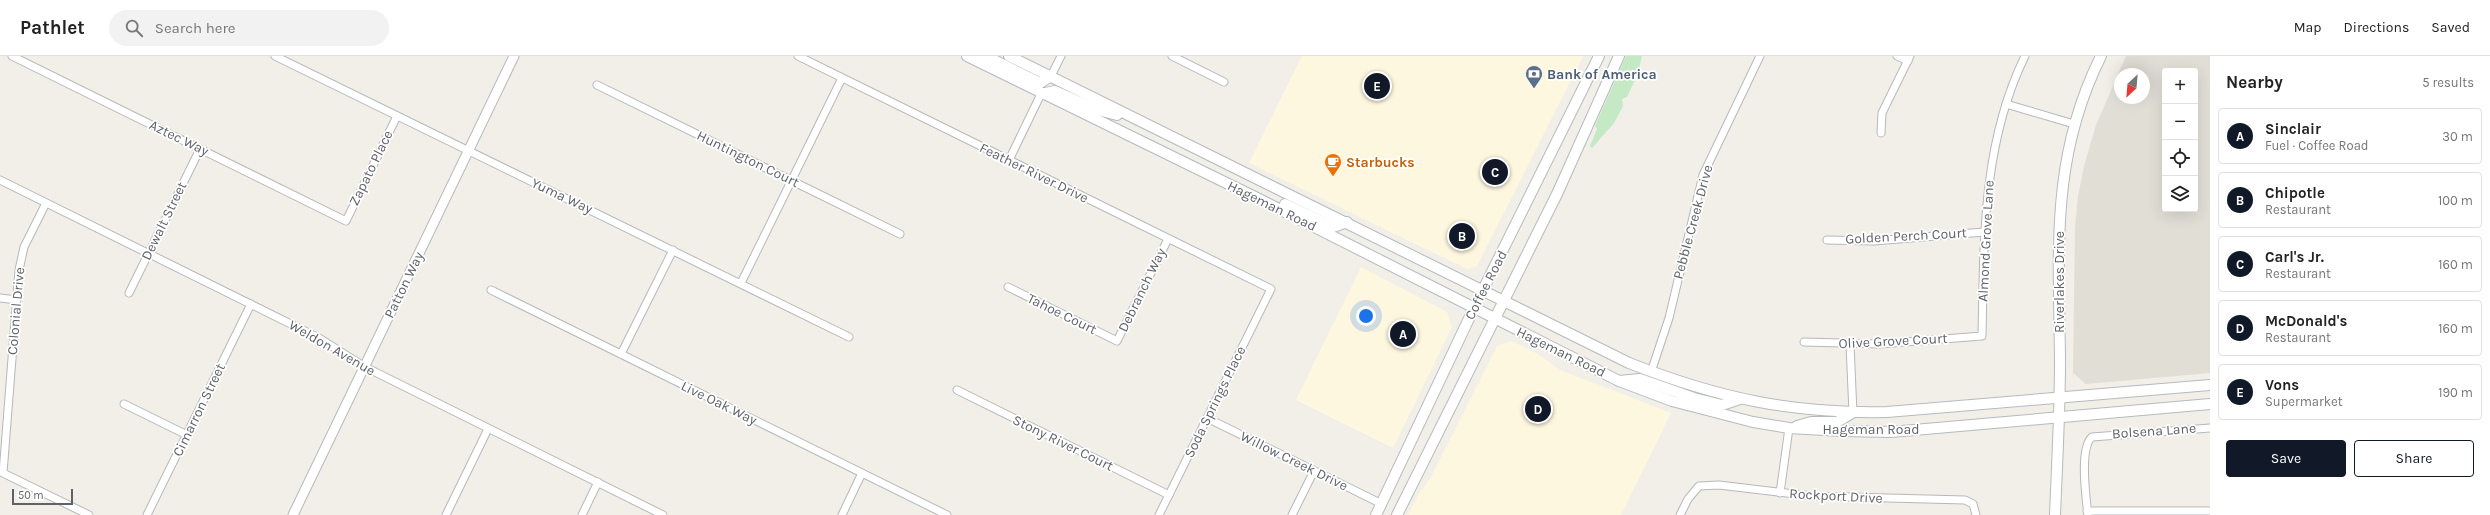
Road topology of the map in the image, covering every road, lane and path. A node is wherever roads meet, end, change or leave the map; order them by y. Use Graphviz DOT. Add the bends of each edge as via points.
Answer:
graph roads {
  1 [pos="12,56"];
  2 [pos="275,56"];
  3 [pos="514,56"];
  4 [pos="798,56"];
  5 [pos="1009,56"];
  6 [pos="1061,56"];
  7 [pos="1172,56"];
  8 [pos="1599,56"];
  9 [pos="1619,56"];
  10 [pos="1760,56"];
  11 [pos="1897,56"];
  12 [pos="2025,56"];
  13 [pos="2101,56"];
  14 [pos="969,57"];
  15 [pos="1909,59"];
  16 [pos="1051,76"];
  17 [pos="842,78"];
  18 [pos="1224,82"];
  19 [pos="597,84"];
  20 [pos="1041,94"];
  21 [pos="2006,104"];
  22 [pos="397,116"];
  23 [pos="1136,120"];
  24 [pos="2074,124"];
  25 [pos="1881,133"];
  26 [pos="200,149"];
  27 [pos="468,151"];
  28 [pos="1009,160"];
  29 [pos="0,180"];
  30 [pos="791,181"];
  31 [pos="1259,199"];
  32 [pos="46,203"];
  33 [pos="346,221"];
  34 [pos="1347,222"];
  35 [pos="1984,232"];
  36 [pos="900,234"];
  37 [pos="1168,239"];
  38 [pos="1827,240"];
  39 [pos="673,250"];
  40 [pos="148,253"];
  41 [pos="741,283"];
  42 [pos="1008,287"];
  43 [pos="491,290"];
  44 [pos="1271,290"];
  45 [pos="1484,290"];
  46 [pos="129,293"];
  47 [pos="0,298"];
  48 [pos="17,300"];
  49 [pos="1505,300"];
  50 [pos="251,304"];
  51 [pos="1474,308"];
  52 [pos="1495,320"];
  53 [pos="1982,336"];
  54 [pos="849,337"];
  55 [pos="1117,341"];
  56 [pos="1804,342"];
  57 [pos="1850,345"];
  58 [pos="621,354"];
  59 [pos="364,368"];
  60 [pos="1650,372"];
  61 [pos="1619,381"];
  62 [pos="2210,385"];
  63 [pos="957,390"];
  64 [pos="2060,398"];
  65 [pos="1740,399"];
  66 [pos="124,404"];
  67 [pos="2210,404"];
  68 [pos="1853,412"];
  69 [pos="2059,417"];
  70 [pos="1207,418"];
  71 [pos="1789,428"];
  72 [pos="2210,428"];
  73 [pos="488,429"];
  74 [pos="187,435"];
  75 [pos="1314,470"];
  76 [pos="862,473"];
  77 [pos="598,482"];
  78 [pos="1780,493"];
  79 [pos="1169,495"];
  80 [pos="1382,504"];
  81 [pos="2210,511"];
  82 [pos="2087,513"];
  83 [pos="89,515"];
  84 [pos="147,515"];
  85 [pos="293,515"];
  86 [pos="446,515"];
  87 [pos="582,515"];
  88 [pos="663,515"];
  89 [pos="842,515"];
  90 [pos="947,515"];
  91 [pos="1159,515"];
  92 [pos="1292,515"];
  93 [pos="1376,515"];
  94 [pos="1398,515"];
  95 [pos="1680,515"];
  96 [pos="1976,515"];
  97 [pos="2055,515"];
  1 -- 26 [label="street, Aztec Way"];
  2 -- 22 [label="street, Yuma Way"];
  3 -- 27 [label="street, Patton Way"];
  4 -- 17 [label="street, Feather River Drive"];
  5 -- 16 [label="main road, Hageman Road"];
  6 -- 16 [label="street"];
  7 -- 18 [label="street"];
  8 -- 45 [label="main road, Coffee Road"];
  9 -- 49 [label="main road, Coffee Road" via="1557,194"];
  10 -- 60 [label="street, Pebble Creek Drive" via="1703,175 1669,318"];
  11 -- 15 [label="street"];
  12 -- 21 [label="street, Almond Grove Lane"];
  13 -- 24 [label="main road, Riverlakes Drive"];
  14 -- 16 [label="main road" via="992,59 1040,83"];
  14 -- 20 [label="main road, Hageman Road"];
  15 -- 25 [label="street" via="1882,113"];
  16 -- 23 [label="main road, Hageman Road"];
  17 -- 28 [label="street, Feather River Drive"];
  17 -- 30 [label="street"];
  19 -- 30 [label="street, Huntington Court"];
  20 -- 23 [label="main road" via="1055,91 1098,110"];
  20 -- 28 [label="street"];
  20 -- 31 [label="main road, Hageman Road"];
  21 -- 24 [label="street"];
  21 -- 35 [label="street, Almond Grove Lane" via="1991,161"];
  22 -- 27 [label="street, Yuma Way"];
  22 -- 33 [label="street, Zapato Place"];
  23 -- 34 [label="main road, Hageman Road"];
  24 -- 64 [label="main road, Riverlakes Drive" via="2066,155 2060,200"];
  26 -- 33 [label="street, Aztec Way"];
  26 -- 40 [label="street, Dewalt Street"];
  27 -- 39 [label="street, Yuma Way"];
  27 -- 59 [label="street, Patton Way"];
  28 -- 37 [label="street, Feather River Drive"];
  29 -- 32 [label="street, Weldon Avenue"];
  30 -- 36 [label="street, Huntington Court"];
  30 -- 41 [label="street"];
  31 -- 34 [label="main road" via="1284,204 1333,226"];
  31 -- 51 [label="main road, Hageman Road"];
  32 -- 40 [label="street, Weldon Avenue"];
  32 -- 48 [label="street, Colonial Drive" via="21,258"];
  34 -- 45 [label="main road, Hageman Road"];
  35 -- 38 [label="street, Golden Perch Court" via="1874,241"];
  35 -- 53 [label="street, Almond Grove Lane"];
  37 -- 44 [label="street, Feather River Drive"];
  37 -- 55 [label="street, Debranch Way"];
  39 -- 41 [label="street, Yuma Way"];
  39 -- 58 [label="street"];
  40 -- 46 [label="street, Dewalt Street"];
  40 -- 50 [label="street, Weldon Avenue"];
  41 -- 54 [label="street, Yuma Way"];
  42 -- 55 [label="street, Tahoe Court"];
  43 -- 58 [label="street, Live Oak Way"];
  44 -- 70 [label="street, Soda Springs Place"];
  45 -- 49 [label="main road, Hageman Road"];
  45 -- 51 [label="main road, Coffee Road"];
  47 -- 48 [label="street"];
  48 -- 83 [label="street, Colonial Drive" via="3,473"];
  49 -- 52 [label="main road, Coffee Road"];
  49 -- 60 [label="main road, Hageman Road"];
  50 -- 59 [label="street, Weldon Avenue" via="319,338"];
  50 -- 74 [label="street, Cimarron Street"];
  51 -- 52 [label="main road, Hageman Road"];
  51 -- 80 [label="main road, Coffee Road"];
  52 -- 61 [label="main road, Hageman Road"];
  52 -- 94 [label="main road, Coffee Road"];
  53 -- 57 [label="street, Olive Grove Court"];
  56 -- 57 [label="street, Olive Grove Court"];
  57 -- 68 [label="street"];
  58 -- 76 [label="street, Live Oak Way"];
  59 -- 73 [label="street, Weldon Avenue"];
  59 -- 85 [label="street, Patton Way"];
  60 -- 65 [label="main road, Hageman Road"];
  61 -- 65 [label="main road" via="1640,379 1722,405"];
  61 -- 71 [label="main road, Hageman Road" via="1672,401 1753,422"];
  62 -- 64 [label="main road, Hageman Road"];
  63 -- 79 [label="street, Stony River Court"];
  64 -- 68 [label="main road, Hageman Road" via="1887,412"];
  64 -- 69 [label="main road, Riverlakes Drive"];
  65 -- 68 [label="main road, Hageman Road" via="1794,409"];
  66 -- 74 [label="street"];
  67 -- 69 [label="main road, Hageman Road"];
  68 -- 71 [label="main road" via="1837,422 1811,422"];
  69 -- 71 [label="main road, Hageman Road" via="1891,432"];
  69 -- 97 [label="main road, Riverlakes Drive"];
  70 -- 75 [label="street, Willow Creek Drive"];
  70 -- 79 [label="street, Soda Springs Place"];
  71 -- 78 [label="street"];
  72 -- 82 [label="street, Bolsena Lane" via="2097,436 2088,440 2085,492"];
  73 -- 77 [label="street, Weldon Avenue"];
  73 -- 86 [label="street"];
  74 -- 84 [label="street, Cimarron Street"];
  75 -- 80 [label="street, Willow Creek Drive"];
  75 -- 92 [label="street"];
  76 -- 89 [label="street"];
  76 -- 90 [label="street, Live Oak Way"];
  77 -- 87 [label="street"];
  77 -- 88 [label="street, Weldon Avenue"];
  78 -- 95 [label="street, Rockport Drive" via="1719,485 1698,486"];
  78 -- 96 [label="street, Rockport Drive" via="1844,498 1965,500 1973,504"];
  79 -- 91 [label="street, Soda Springs Place"];
  80 -- 93 [label="main road, Coffee Road"];
  81 -- 82 [label="street"];
}
